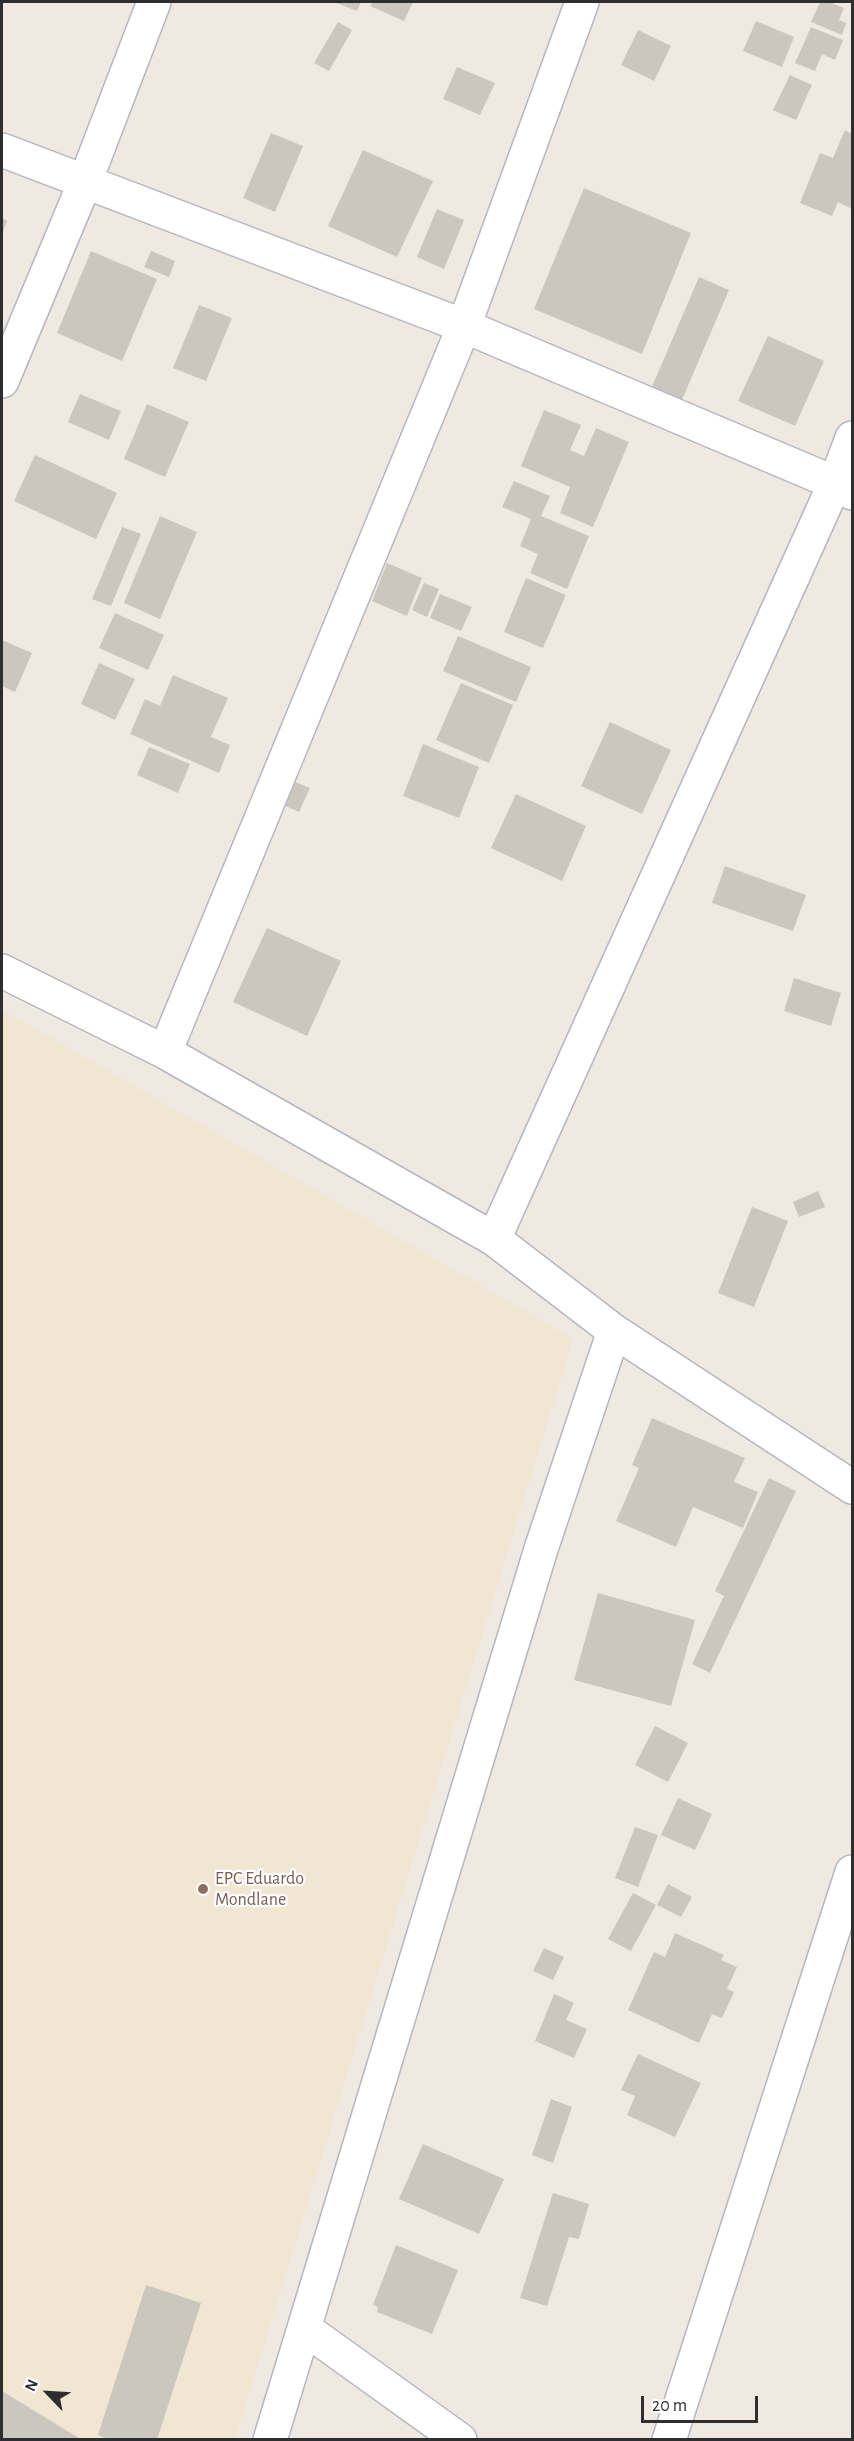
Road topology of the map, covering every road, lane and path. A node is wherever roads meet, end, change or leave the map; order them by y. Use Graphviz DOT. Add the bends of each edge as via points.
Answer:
graph roads {
  1 [pos="154,2"];
  2 [pos="582,2"];
  3 [pos="2,150"];
  4 [pos="85,182"];
  5 [pos="464,326"];
  6 [pos="2,381"];
  7 [pos="852,438"];
  8 [pos="844,488"];
  9 [pos="2,971"];
  10 [pos="165,1052"];
  11 [pos="494,1239"];
  12 [pos="614,1331"];
  13 [pos="852,1487"];
  14 [pos="852,1872"];
  15 [pos="304,2328"];
  16 [pos="270,2439"];
  17 [pos="460,2439"];
  18 [pos="669,2439"];
  1 -- 4 [label="street"];
  2 -- 5 [label="street"];
  3 -- 4 [label="street"];
  4 -- 5 [label="street"];
  4 -- 6 [label="street"];
  5 -- 8 [label="street"];
  5 -- 10 [label="street"];
  7 -- 8 [label="street"];
  8 -- 11 [label="street"];
  9 -- 10 [label="street"];
  10 -- 11 [label="street"];
  11 -- 12 [label="street"];
  12 -- 13 [label="street"];
  12 -- 15 [label="street" via="541,1549"];
  14 -- 18 [label="street"];
  15 -- 16 [label="street"];
  15 -- 17 [label="street"];
}
